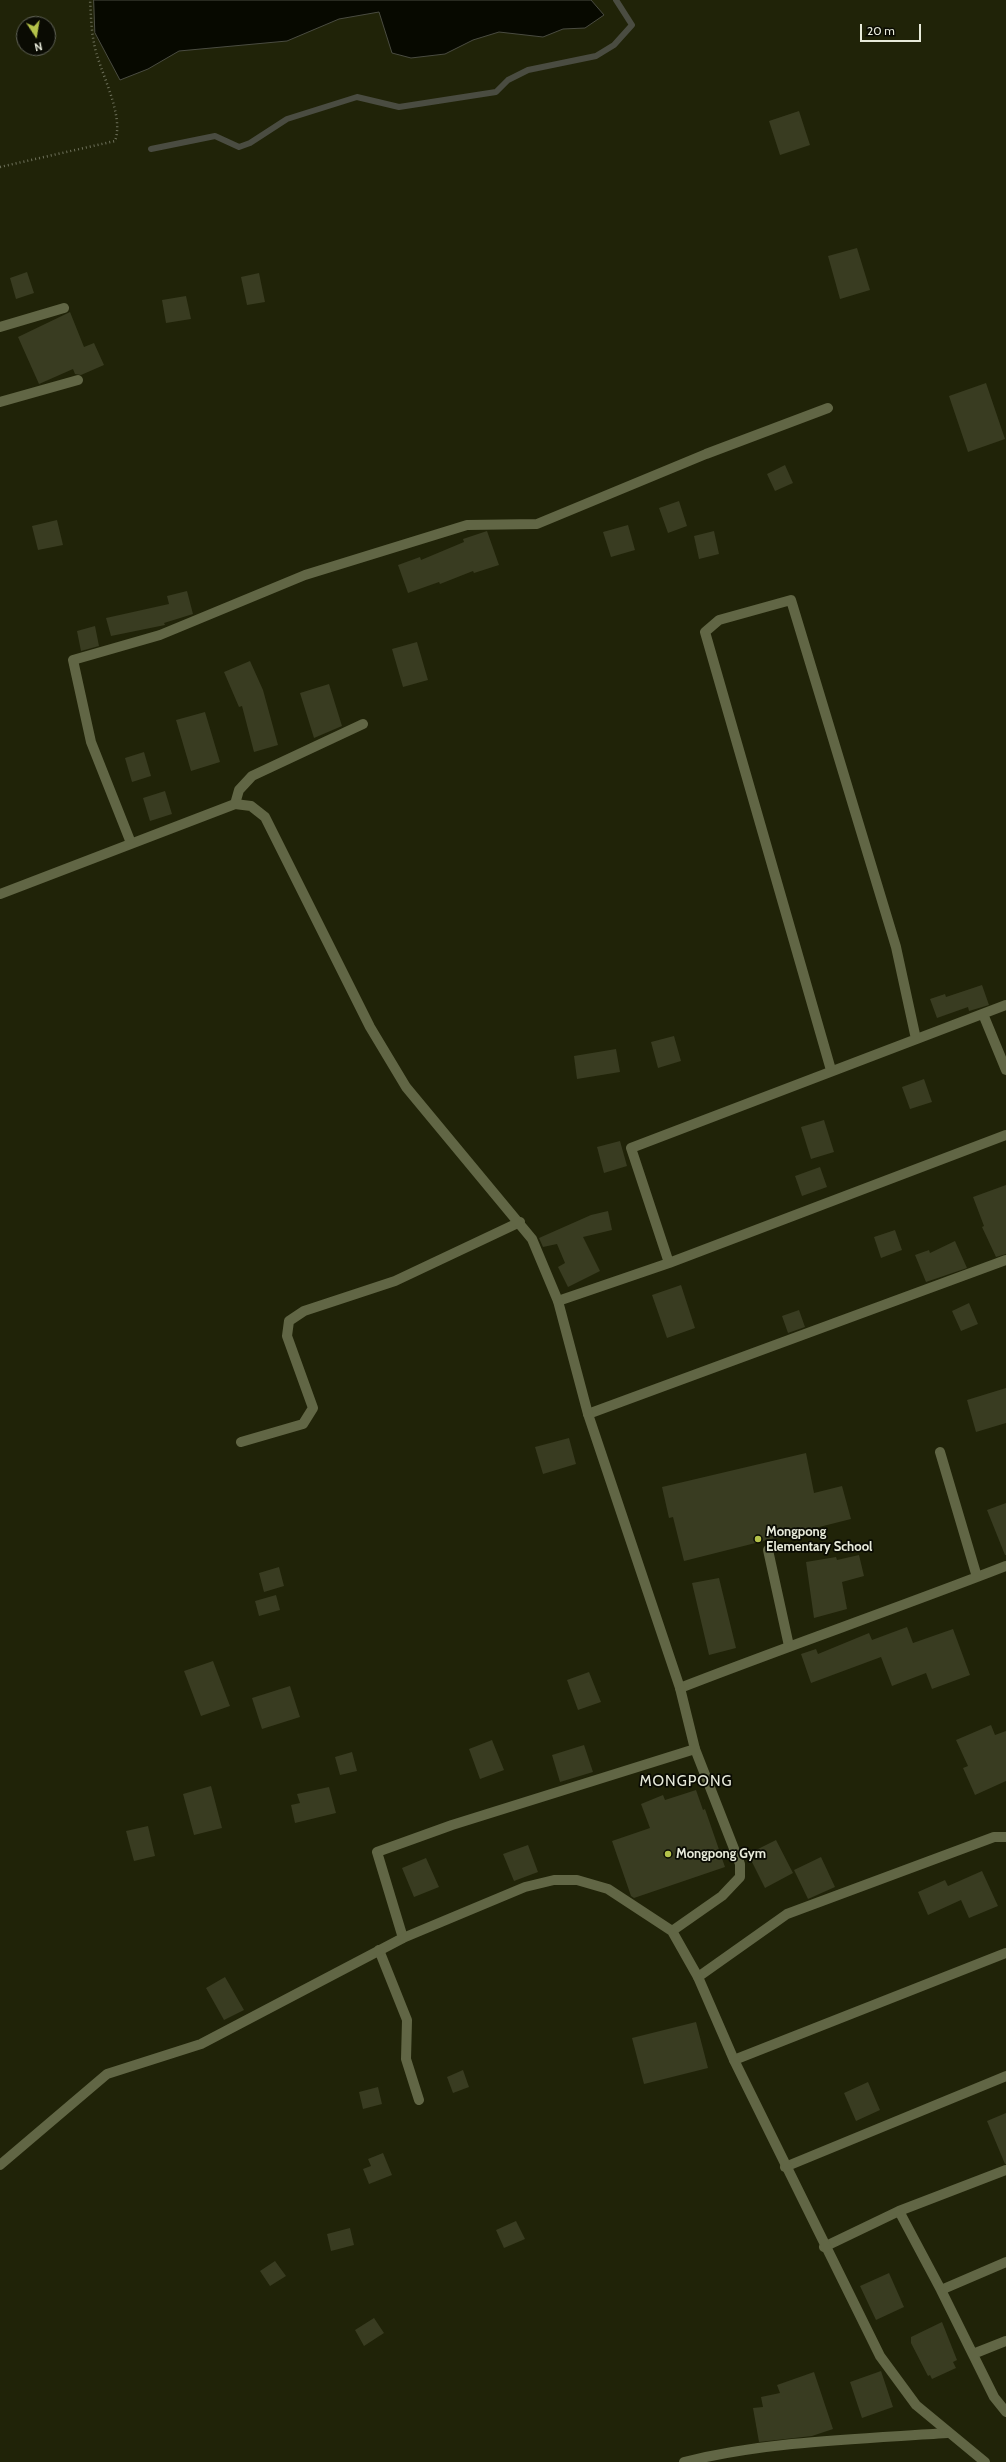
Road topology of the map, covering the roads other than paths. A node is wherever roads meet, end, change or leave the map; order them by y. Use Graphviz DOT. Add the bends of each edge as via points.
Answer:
graph roads {
  1 [pos="64,308"];
  2 [pos="0,327"];
  3 [pos="78,380"];
  4 [pos="0,402"];
  5 [pos="828,408"];
  6 [pos="362,724"];
  7 [pos="234,804"];
  8 [pos="131,843"];
  9 [pos="0,894"];
  10 [pos="1006,1005"];
  11 [pos="983,1014"];
  12 [pos="916,1039"];
  13 [pos="831,1070"];
  14 [pos="1006,1070"];
  15 [pos="1006,1136"];
  16 [pos="520,1222"];
  17 [pos="1006,1260"];
  18 [pos="669,1263"];
  19 [pos="558,1301"];
  20 [pos="588,1414"];
  21 [pos="241,1442"];
  22 [pos="940,1452"];
  23 [pos="768,1550"];
  24 [pos="1006,1566"];
  25 [pos="977,1577"];
  26 [pos="789,1646"];
  27 [pos="680,1688"];
  28 [pos="695,1749"];
  29 [pos="1006,1837"];
  30 [pos="672,1931"];
  31 [pos="403,1938"];
  32 [pos="379,1950"];
  33 [pos="1006,1953"];
  34 [pos="698,1977"];
  35 [pos="734,2060"];
  36 [pos="1006,2076"];
  37 [pos="419,2100"];
  38 [pos="0,2165"];
  39 [pos="785,2167"];
  40 [pos="1006,2170"];
  41 [pos="899,2211"];
  42 [pos="824,2247"];
  43 [pos="1006,2262"];
  44 [pos="942,2290"];
  45 [pos="1006,2341"];
  46 [pos="973,2354"];
  47 [pos="1006,2412"];
  48 [pos="947,2433"];
  49 [pos="684,2462"];
  50 [pos="984,2462"];
  1 -- 2 [label="street"];
  3 -- 4 [label="street"];
  5 -- 8 [label="street" via="706,454 537,524 467,525 305,575 160,635 73,660 91,742"];
  6 -- 7 [label="street" via="252,776 239,790"];
  7 -- 8 [label="street"];
  7 -- 16 [label="street" via="251,806 265,817 370,1028 406,1088"];
  8 -- 9 [label="street"];
  10 -- 11 [label="street"];
  11 -- 12 [label="street"];
  11 -- 14 [label="street"];
  12 -- 13 [label="street"];
  12 -- 13 [label="street" via="896,947 791,600 719,620 705,632"];
  13 -- 18 [label="street" via="631,1148"];
  15 -- 18 [label="street"];
  16 -- 19 [label="street" via="532,1239"];
  16 -- 21 [label="street" via="395,1281 304,1311 289,1321 287,1336 313,1408 303,1424"];
  17 -- 20 [label="street"];
  18 -- 19 [label="street"];
  19 -- 20 [label="street"];
  20 -- 27 [label="street"];
  22 -- 25 [label="street"];
  23 -- 26 [label="street"];
  24 -- 25 [label="street"];
  25 -- 26 [label="street" via="956,1587"];
  26 -- 27 [label="street"];
  27 -- 28 [label="street"];
  28 -- 30 [label="street" via="740,1864 740,1877 722,1896"];
  28 -- 31 [label="street" via="452,1825 377,1852"];
  29 -- 34 [label="street" via="994,1836 787,1914"];
  30 -- 31 [label="street" via="608,1889 577,1880 554,1880 525,1887"];
  30 -- 34 [label="street"];
  31 -- 32 [label="street"];
  32 -- 37 [label="street" via="407,2020 406,2059"];
  32 -- 38 [label="street" via="201,2044 107,2074"];
  33 -- 35 [label="street"];
  34 -- 35 [label="street"];
  35 -- 39 [label="street"];
  36 -- 39 [label="street"];
  39 -- 42 [label="street"];
  40 -- 41 [label="street"];
  41 -- 42 [label="street"];
  41 -- 44 [label="street"];
  42 -- 48 [label="street" via="880,2356 916,2405"];
  43 -- 44 [label="street"];
  44 -- 46 [label="street"];
  45 -- 46 [label="street"];
  46 -- 47 [label="street" via="994,2397"];
  48 -- 49 [label="street" via="838,2440 730,2451"];
  48 -- 50 [label="street"];
}
